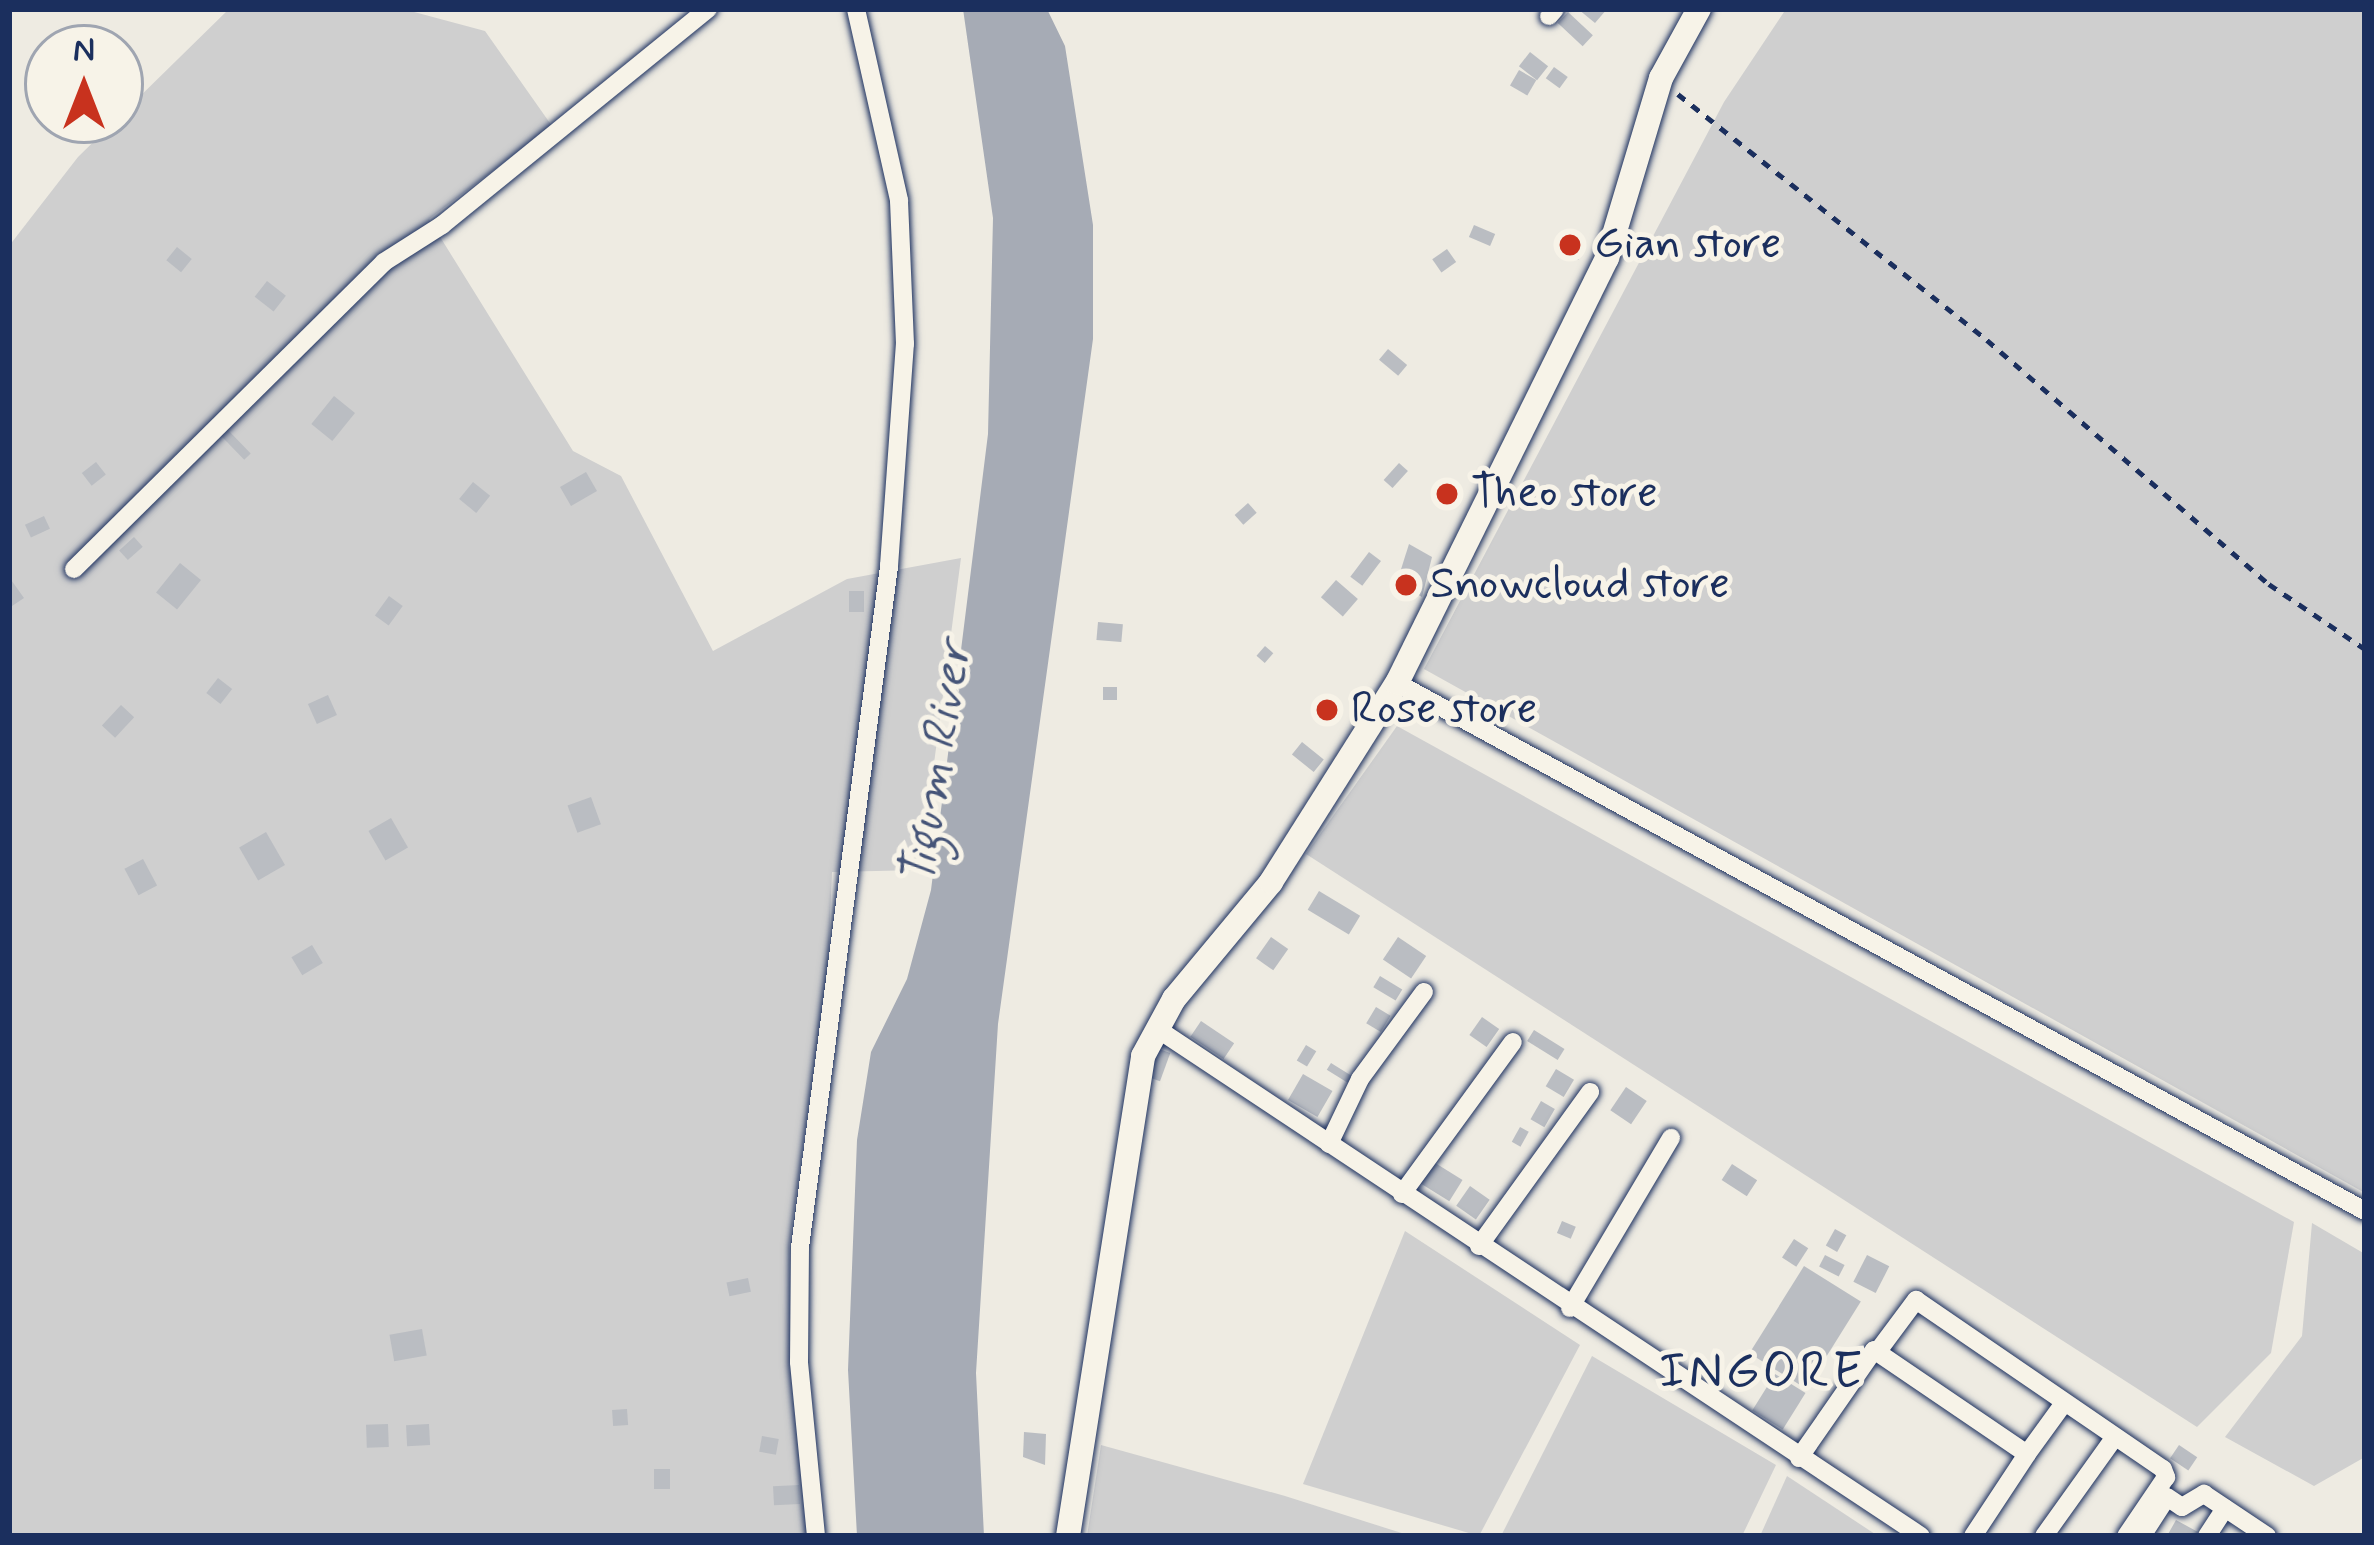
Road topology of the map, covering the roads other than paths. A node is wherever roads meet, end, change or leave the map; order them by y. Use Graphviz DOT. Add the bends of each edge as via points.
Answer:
graph roads {
  1 [pos="708,9"];
  2 [pos="856,9"];
  3 [pos="1700,9"];
  4 [pos="74,569"];
  5 [pos="1397,683"];
  6 [pos="1424,992"];
  7 [pos="1156,1028"];
  8 [pos="1513,1042"];
  9 [pos="1590,1092"];
  10 [pos="1671,1138"];
  11 [pos="1328,1144"];
  12 [pos="1402,1194"];
  13 [pos="2365,1211"];
  14 [pos="1479,1246"];
  15 [pos="1570,1308"];
  16 [pos="1878,1351"];
  17 [pos="2064,1403"];
  18 [pos="2115,1438"];
  19 [pos="2027,1454"];
  20 [pos="1799,1458"];
  21 [pos="2225,1508"];
  22 [pos="816,1536"];
  23 [pos="1068,1536"];
  24 [pos="1921,1536"];
  25 [pos="1973,1536"];
  26 [pos="2044,1536"];
  27 [pos="2126,1536"];
  28 [pos="2142,1536"];
  29 [pos="2207,1536"];
  30 [pos="2266,1536"];
  1 -- 4 [label="street" via="442,225 384,262"];
  2 -- 22 [label="street" via="899,200 905,344 894,528 800,1247 799,1362"];
  3 -- 5 [label="street" via="1660,78 1606,258"];
  5 -- 7 [label="street" via="1271,882"];
  5 -- 13 [label="street"];
  6 -- 11 [label="street" via="1360,1079"];
  7 -- 11 [label="street"];
  7 -- 23 [label="street" via="1131,1094"];
  8 -- 12 [label="street"];
  9 -- 14 [label="street"];
  10 -- 15 [label="street"];
  11 -- 12 [label="street"];
  12 -- 14 [label="street"];
  14 -- 15 [label="street"];
  15 -- 20 [label="street"];
  16 -- 17 [label="street" via="1916,1300"];
  16 -- 19 [label="street"];
  16 -- 20 [label="street"];
  17 -- 18 [label="street"];
  17 -- 19 [label="street"];
  18 -- 26 [label="street"];
  18 -- 27 [label="street" via="2166,1472"];
  19 -- 25 [label="street"];
  20 -- 24 [label="street"];
  21 -- 28 [label="street" via="2204,1494 2182,1507 2167,1497"];
  21 -- 29 [label="street"];
  21 -- 30 [label="street"];
}
